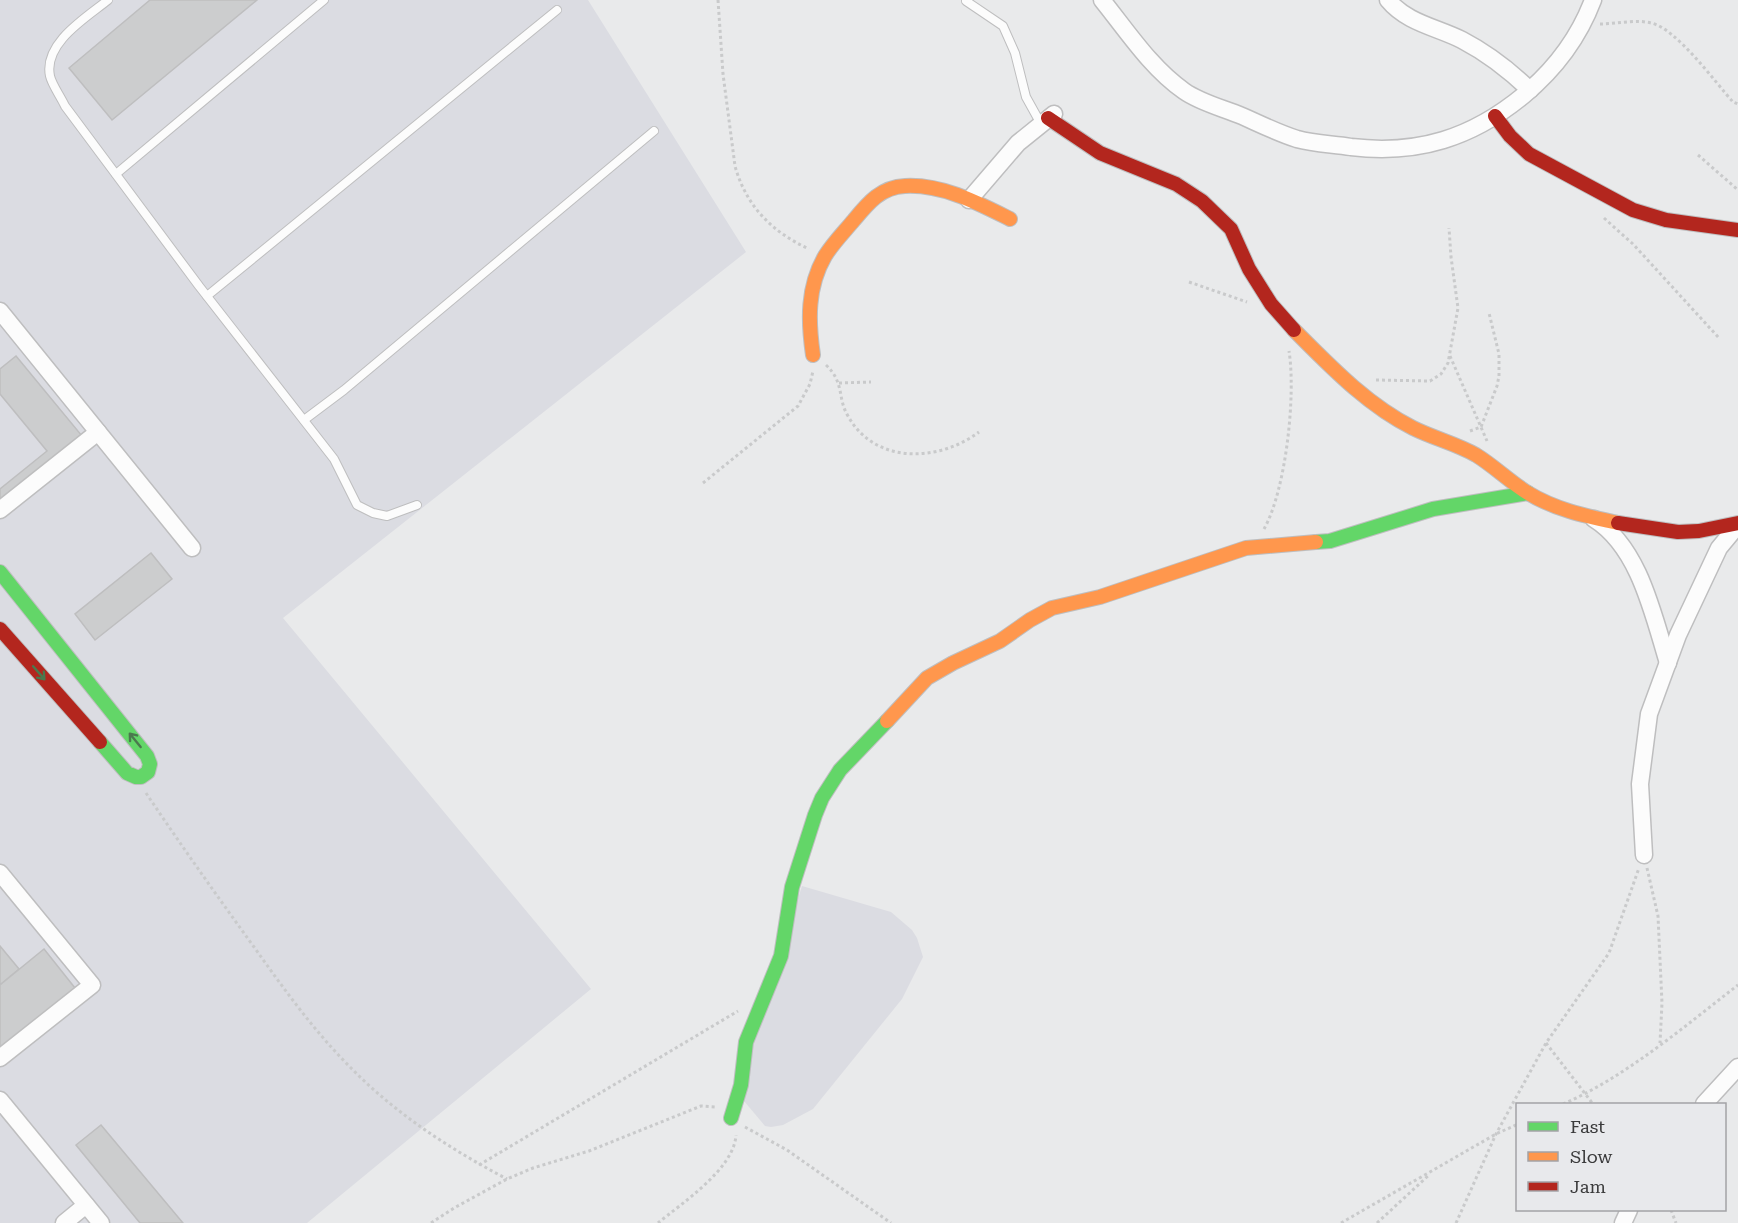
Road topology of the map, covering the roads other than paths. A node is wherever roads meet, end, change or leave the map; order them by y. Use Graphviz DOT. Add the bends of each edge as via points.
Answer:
graph roads {
  1 [pos="108,0"];
  2 [pos="324,0"];
  3 [pos="1102,0"];
  4 [pos="1388,0"];
  5 [pos="1593,0"];
  6 [pos="966,1"];
  7 [pos="557,10"];
  8 [pos="1530,90"];
  9 [pos="1496,116"];
  10 [pos="1048,118"];
  11 [pos="654,131"];
  12 [pos="116,174"];
  13 [pos="969,200"];
  14 [pos="1010,219"];
  15 [pos="1738,230"];
  16 [pos="207,296"];
  17 [pos="0,311"];
  18 [pos="813,355"];
  19 [pos="303,420"];
  20 [pos="98,432"];
  21 [pos="1528,494"];
  22 [pos="417,505"];
  23 [pos="0,510"];
  24 [pos="1590,517"];
  25 [pos="1738,524"];
  26 [pos="192,548"];
  27 [pos="0,572"];
  28 [pos="0,629"];
  29 [pos="1668,663"];
  30 [pos="1644,855"];
  31 [pos="0,873"];
  32 [pos="0,1058"];
  33 [pos="1738,1067"];
  34 [pos="0,1100"];
  35 [pos="1705,1103"];
  36 [pos="731,1118"];
  37 [pos="86,1205"];
  38 [pos="64,1223"];
  39 [pos="101,1223"];
  1 -- 12 [label="lane" via="64,35 51,60 50,76 65,106"];
  2 -- 12 [label="lane"];
  3 -- 9 [label="street" via="1160,72 1180,88 1199,100 1298,139 1366,149 1400,149 1458,136"];
  4 -- 8 [label="street" via="1408,18 1476,47"];
  5 -- 8 [label="street" via="1560,58"];
  6 -- 10 [label="lane" via="1003,26 1015,53 1026,97"];
  7 -- 16 [label="lane"];
  8 -- 9 [label="street"];
  9 -- 15 [label="street" via="1529,154 1616,202 1666,220"];
  10 -- 13 [label="street" via="1018,143"];
  10 -- 21 [label="street" via="1100,153 1176,184 1202,201 1231,229 1249,268 1278,312 1344,379 1413,428 1476,455"];
  11 -- 19 [label="lane"];
  12 -- 16 [label="lane"];
  13 -- 14 [label="street"];
  13 -- 18 [label="street" via="915,186 886,190 871,198 818,270 809,327"];
  16 -- 19 [label="lane"];
  17 -- 20 [label="street"];
  19 -- 22 [label="lane" via="334,459 357,505 387,516"];
  20 -- 23 [label="street"];
  20 -- 26 [label="street"];
  21 -- 24 [label="street"];
  21 -- 36 [label="street" via="1433,509 1330,541 1246,548 1122,590 1052,608 1000,641 940,670 916,688 840,770 822,798 792,887 781,956 746,1042 741,1085"];
  24 -- 25 [label="street" via="1678,532"];
  24 -- 29 [label="street" via="1617,538 1630,557"];
  25 -- 29 [label="street" via="1719,548"];
  28 -- 27 [label="street, one-way" via="127,773 141,777 148,772 147,756"];
  29 -- 30 [label="street" via="1649,714 1645,737 1640,784"];
  31 -- 32 [label="street" via="92,985"];
  33 -- 35 [label="street"];
  34 -- 37 [label="street"];
  37 -- 38 [label="street"];
  37 -- 39 [label="street"];
}
